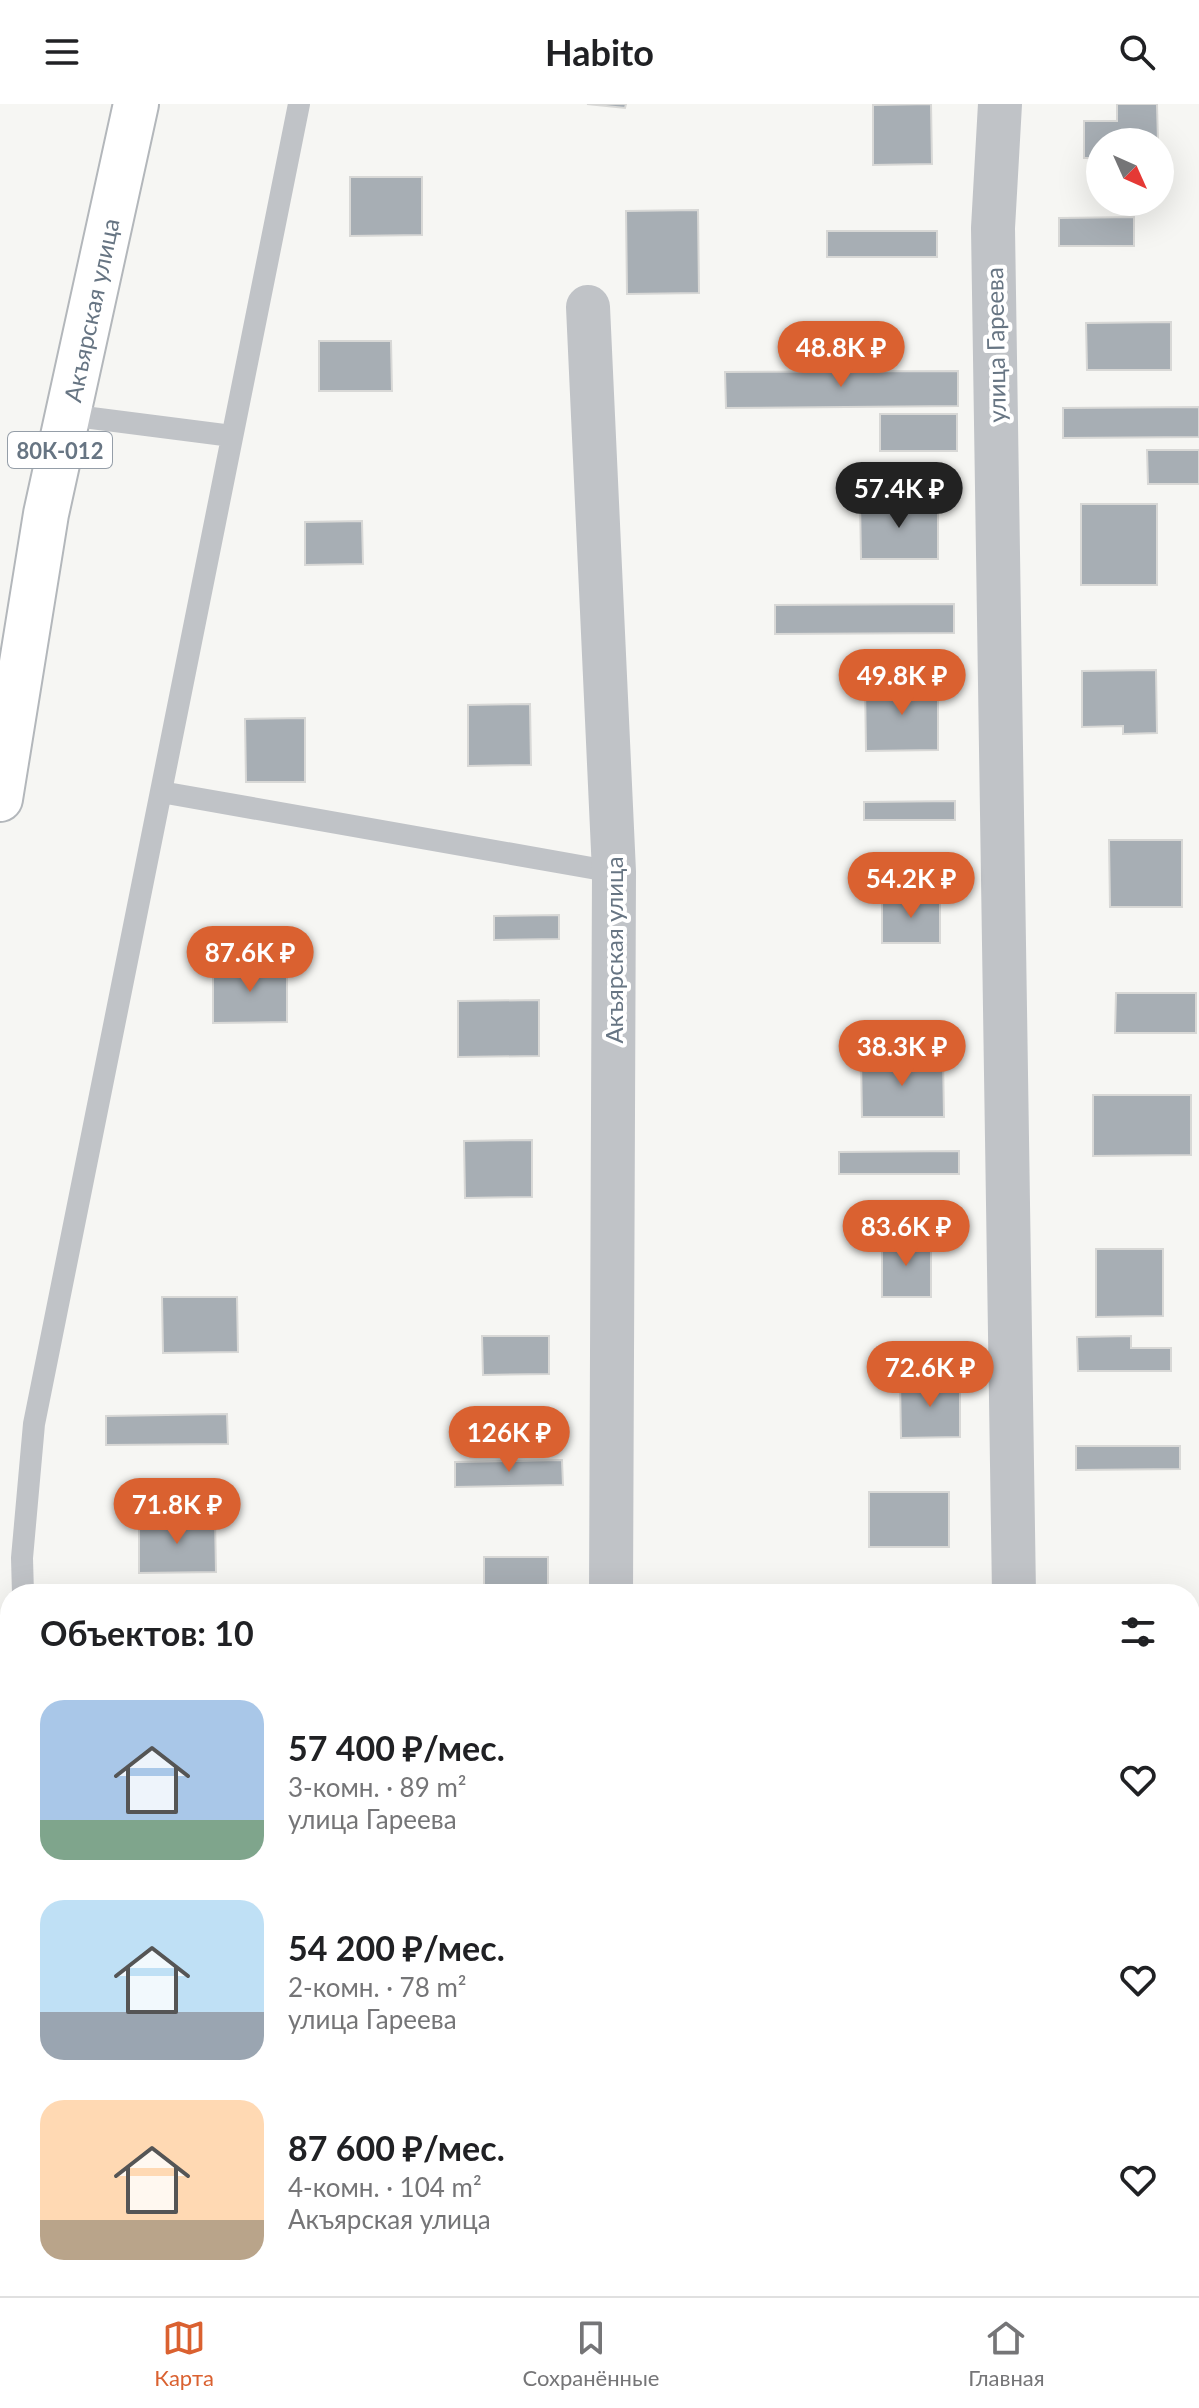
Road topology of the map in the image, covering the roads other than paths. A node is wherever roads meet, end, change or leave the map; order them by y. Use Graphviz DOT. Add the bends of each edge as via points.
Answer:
graph roads {
  1 [pos="136,104"];
  2 [pos="299,104"];
  3 [pos="1000,104"];
  4 [pos="588,307"];
  5 [pos="68,415"];
  6 [pos="232,436"];
  7 [pos="161,792"];
  8 [pos="0,799"];
  9 [pos="614,872"];
  10 [pos="23,1584"];
  11 [pos="611,1584"];
  12 [pos="1014,1584"];
  1 -- 5 [label="main road, Акъярская улица / 80К-012"];
  2 -- 6 [label="lane"];
  3 -- 12 [label="street, улица Гареева" via="993,228"];
  4 -- 9 [label="street, Акъярская улица"];
  5 -- 6 [label="lane"];
  5 -- 8 [label="main road, Акъярская улица / 80К-012" via="46,514"];
  6 -- 7 [label="lane"];
  7 -- 9 [label="lane"];
  7 -- 10 [label="lane" via="34,1424"];
  9 -- 11 [label="street, Акъярская улица"];
}
